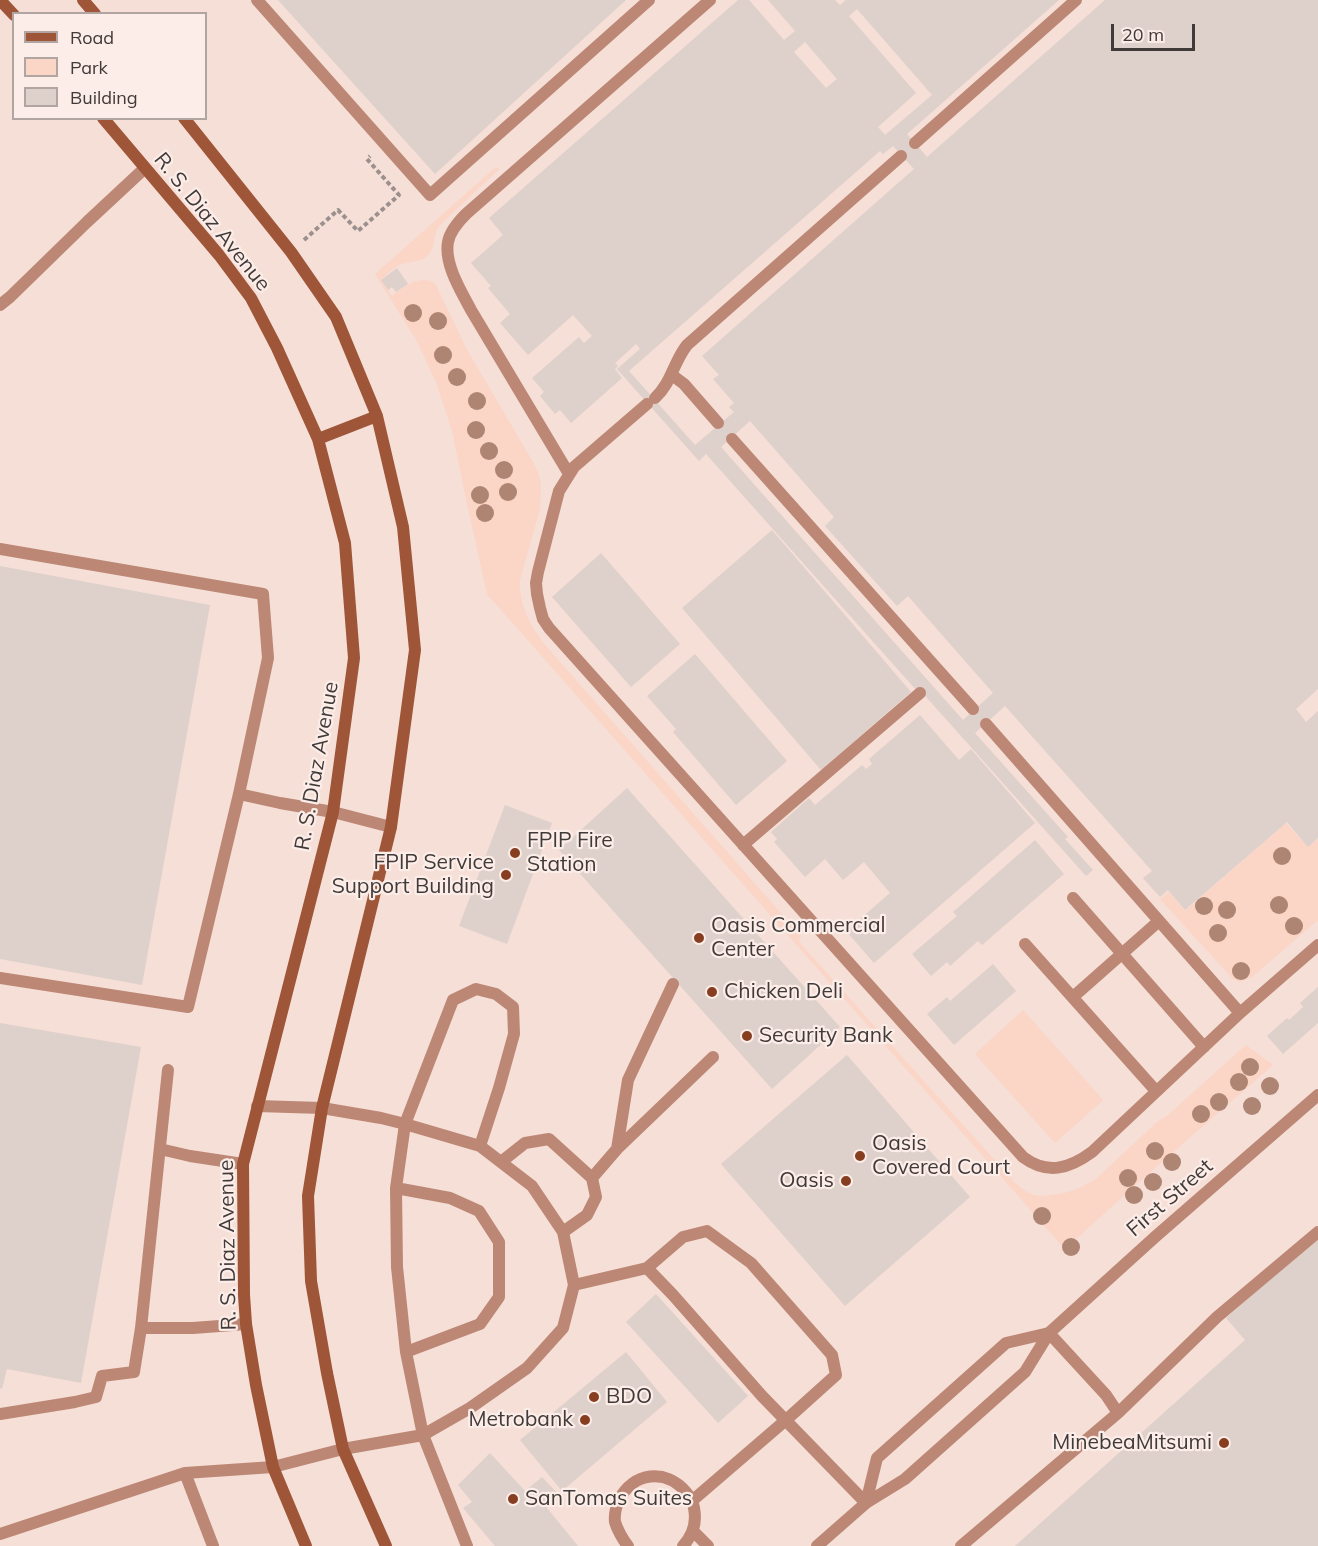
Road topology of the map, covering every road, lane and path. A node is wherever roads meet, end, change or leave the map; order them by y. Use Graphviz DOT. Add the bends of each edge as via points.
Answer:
graph roads {
  1 [pos="0,0"];
  2 [pos="83,0"];
  3 [pos="257,0"];
  4 [pos="649,0"];
  5 [pos="710,0"];
  6 [pos="1076,0"];
  7 [pos="93,12"];
  8 [pos="12,13"];
  9 [pos="105,120"];
  10 [pos="186,120"];
  11 [pos="915,143"];
  12 [pos="384,144"];
  13 [pos="901,156"];
  14 [pos="145,168"];
  15 [pos="291,252"];
  16 [pos="0,305"];
  17 [pos="672,375"];
  18 [pos="377,416"];
  19 [pos="718,423"];
  20 [pos="318,439"];
  21 [pos="732,439"];
  22 [pos="569,474"];
  23 [pos="0,549"];
  24 [pos="942,674"];
  25 [pos="932,683"];
  26 [pos="920,693"];
  27 [pos="972,710"];
  28 [pos="986,724"];
  29 [pos="239,794"];
  30 [pos="333,812"];
  31 [pos="391,828"];
  32 [pos="743,845"];
  33 [pos="1073,898"];
  34 [pos="1159,921"];
  35 [pos="1025,944"];
  36 [pos="1318,945"];
  37 [pos="1122,953"];
  38 [pos="0,978"];
  39 [pos="673,984"];
  40 [pos="1073,997"];
  41 [pos="1240,1013"];
  42 [pos="1204,1047"];
  43 [pos="713,1057"];
  44 [pos="168,1070"];
  45 [pos="1156,1091"];
  46 [pos="1318,1095"];
  47 [pos="257,1106"];
  48 [pos="322,1108"];
  49 [pos="405,1124"];
  50 [pos="480,1146"];
  51 [pos="160,1149"];
  52 [pos="617,1149"];
  53 [pos="501,1162"];
  54 [pos="243,1164"];
  55 [pos="592,1178"];
  56 [pos="396,1188"];
  57 [pos="563,1232"];
  58 [pos="1318,1232"];
  59 [pos="647,1268"];
  60 [pos="574,1285"];
  61 [pos="246,1324"];
  62 [pos="141,1328"];
  63 [pos="1049,1333"];
  64 [pos="406,1352"];
  65 [pos="1118,1413"];
  66 [pos="0,1414"];
  67 [pos="786,1420"];
  68 [pos="423,1435"];
  69 [pos="343,1449"];
  70 [pos="273,1467"];
  71 [pos="185,1473"];
  72 [pos="693,1500"];
  73 [pos="866,1503"];
  74 [pos="693,1532"];
  75 [pos="0,1534"];
  76 [pos="213,1546"];
  77 [pos="306,1546"];
  78 [pos="386,1546"];
  79 [pos="467,1546"];
  80 [pos="628,1546"];
  81 [pos="683,1546"];
  82 [pos="708,1546"];
  83 [pos="817,1546"];
  84 [pos="961,1546"];
  1 -- 8 [label="street"];
  2 -- 7 [label="street"];
  3 -- 12 [label="street"];
  4 -- 12 [label="street" via="430,195"];
  5 -- 22 [label="street" via="466,214 448,241 456,282"];
  6 -- 11 [label="street"];
  9 -- 14 [label="street, R. S. Diaz Avenue"];
  10 -- 15 [label="street, R. S. Diaz Avenue"];
  12 -- 15 [label="path" via="367,159 399,195 358,231 338,210"];
  13 -- 17 [label="street" via="687,345"];
  14 -- 16 [label="street"];
  14 -- 20 [label="street, R. S. Diaz Avenue" via="251,298"];
  15 -- 18 [label="street, R. S. Diaz Avenue" via="336,317"];
  17 -- 19 [label="street"];
  17 -- 22 [label="street" via="665,388"];
  18 -- 20 [label="street"];
  18 -- 31 [label="street, R. S. Diaz Avenue" via="403,527 414,650"];
  20 -- 30 [label="street, R. S. Diaz Avenue" via="345,543 354,657"];
  21 -- 24 [label="street"];
  22 -- 32 [label="street" via="560,491 538,572 537,594 543,619"];
  23 -- 29 [label="street" via="263,594 268,658"];
  24 -- 25 [label="street"];
  24 -- 27 [label="street"];
  26 -- 32 [label="street"];
  28 -- 34 [label="street"];
  29 -- 30 [label="street"];
  29 -- 38 [label="street" via="188,1007"];
  30 -- 31 [label="street"];
  30 -- 47 [label="street, R. S. Diaz Avenue"];
  31 -- 48 [label="street, R. S. Diaz Avenue"];
  32 -- 45 [label="street" via="1033,1164 1058,1168 1081,1160"];
  33 -- 37 [label="street"];
  34 -- 37 [label="street"];
  34 -- 41 [label="street"];
  35 -- 40 [label="street"];
  36 -- 41 [label="street"];
  37 -- 40 [label="street"];
  37 -- 42 [label="street"];
  39 -- 52 [label="street" via="628,1080"];
  40 -- 45 [label="street"];
  41 -- 42 [label="street"];
  42 -- 45 [label="street"];
  43 -- 52 [label="street"];
  44 -- 51 [label="street"];
  46 -- 63 [label="street, First Street"];
  47 -- 48 [label="street"];
  47 -- 54 [label="street, R. S. Diaz Avenue"];
  48 -- 49 [label="street"];
  48 -- 69 [label="street, R. S. Diaz Avenue" via="308,1196 311,1281"];
  49 -- 50 [label="street"];
  49 -- 50 [label="street" via="453,1000 476,988 496,994 513,1007 514,1034"];
  49 -- 56 [label="street"];
  50 -- 53 [label="street"];
  51 -- 54 [label="street"];
  51 -- 62 [label="street"];
  52 -- 55 [label="street"];
  53 -- 55 [label="street" via="525,1143 549,1139"];
  53 -- 57 [label="street" via="532,1186"];
  54 -- 61 [label="street, R. S. Diaz Avenue"];
  55 -- 57 [label="street" via="596,1197 587,1215"];
  56 -- 64 [label="street"];
  56 -- 64 [label="street" via="450,1198 479,1211 499,1242 499,1297 480,1324"];
  57 -- 60 [label="street"];
  58 -- 65 [label="street" via="1217,1317"];
  59 -- 60 [label="street"];
  59 -- 67 [label="street"];
  59 -- 67 [label="street" via="683,1237 707,1231 751,1263 832,1355 836,1375"];
  60 -- 68 [label="street" via="563,1328 527,1368"];
  61 -- 62 [label="street"];
  61 -- 70 [label="street, R. S. Diaz Avenue"];
  62 -- 66 [label="street" via="134,1372 102,1376 96,1397"];
  63 -- 65 [label="street"];
  63 -- 73 [label="street, First Street" via="1025,1372 905,1479"];
  63 -- 73 [label="street, First Street" via="1006,1344 877,1458"];
  64 -- 68 [label="street"];
  65 -- 84 [label="street"];
  67 -- 72 [label="street"];
  67 -- 73 [label="street"];
  68 -- 69 [label="street"];
  68 -- 79 [label="street"];
  69 -- 70 [label="street"];
  69 -- 78 [label="street, R. S. Diaz Avenue"];
  70 -- 71 [label="street"];
  70 -- 77 [label="street, R. S. Diaz Avenue"];
  71 -- 75 [label="street"];
  71 -- 76 [label="street"];
  72 -- 74 [label="street"];
  72 -- 80 [label="street" via="679,1483 657,1475 639,1478 625,1489 615,1508 615,1523"];
  73 -- 83 [label="street, First Street"];
  74 -- 81 [label="street"];
  74 -- 82 [label="street"];
}
